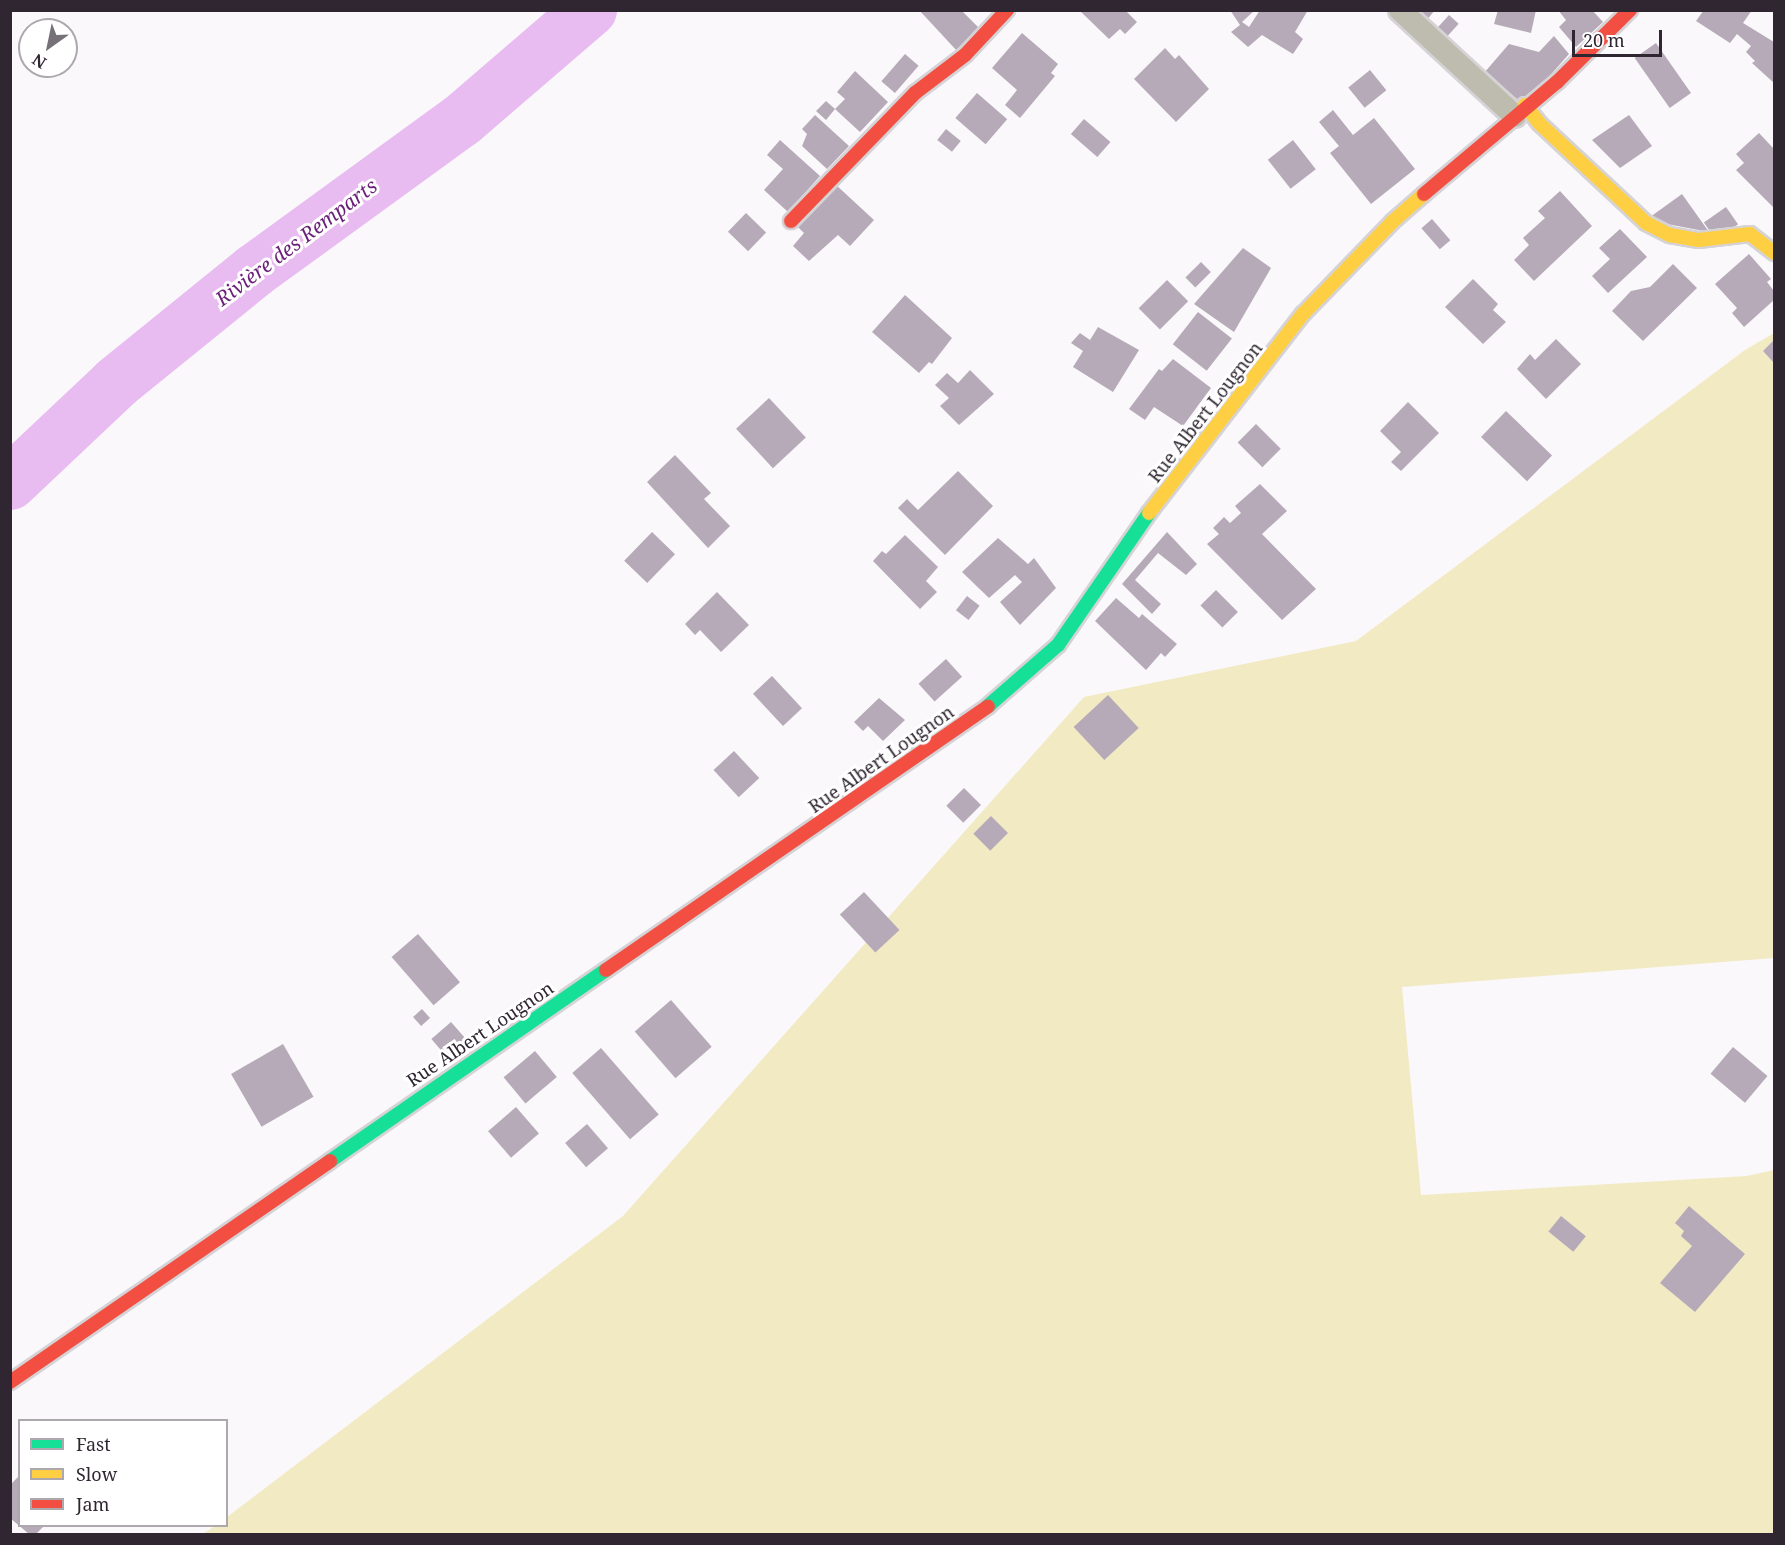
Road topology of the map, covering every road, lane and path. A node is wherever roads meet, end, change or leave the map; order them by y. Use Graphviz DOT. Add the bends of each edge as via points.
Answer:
graph roads {
  1 [pos="1007,10"];
  2 [pos="1401,10"];
  3 [pos="1630,10"];
  4 [pos="1520,110"];
  5 [pos="791,221"];
  6 [pos="1774,253"];
  7 [pos="10,1382"];
  1 -- 5 [label="street" via="965,55 915,93"];
  2 -- 4 [label="street"];
  3 -- 4 [label="street, Rue Albert Lougnon" via="1557,82"];
  4 -- 6 [label="street" via="1646,223 1670,235 1699,240 1750,234"];
  4 -- 7 [label="street, Rue Albert Lougnon" via="1392,222 1303,314 1123,546 1058,645 989,705"];
}
